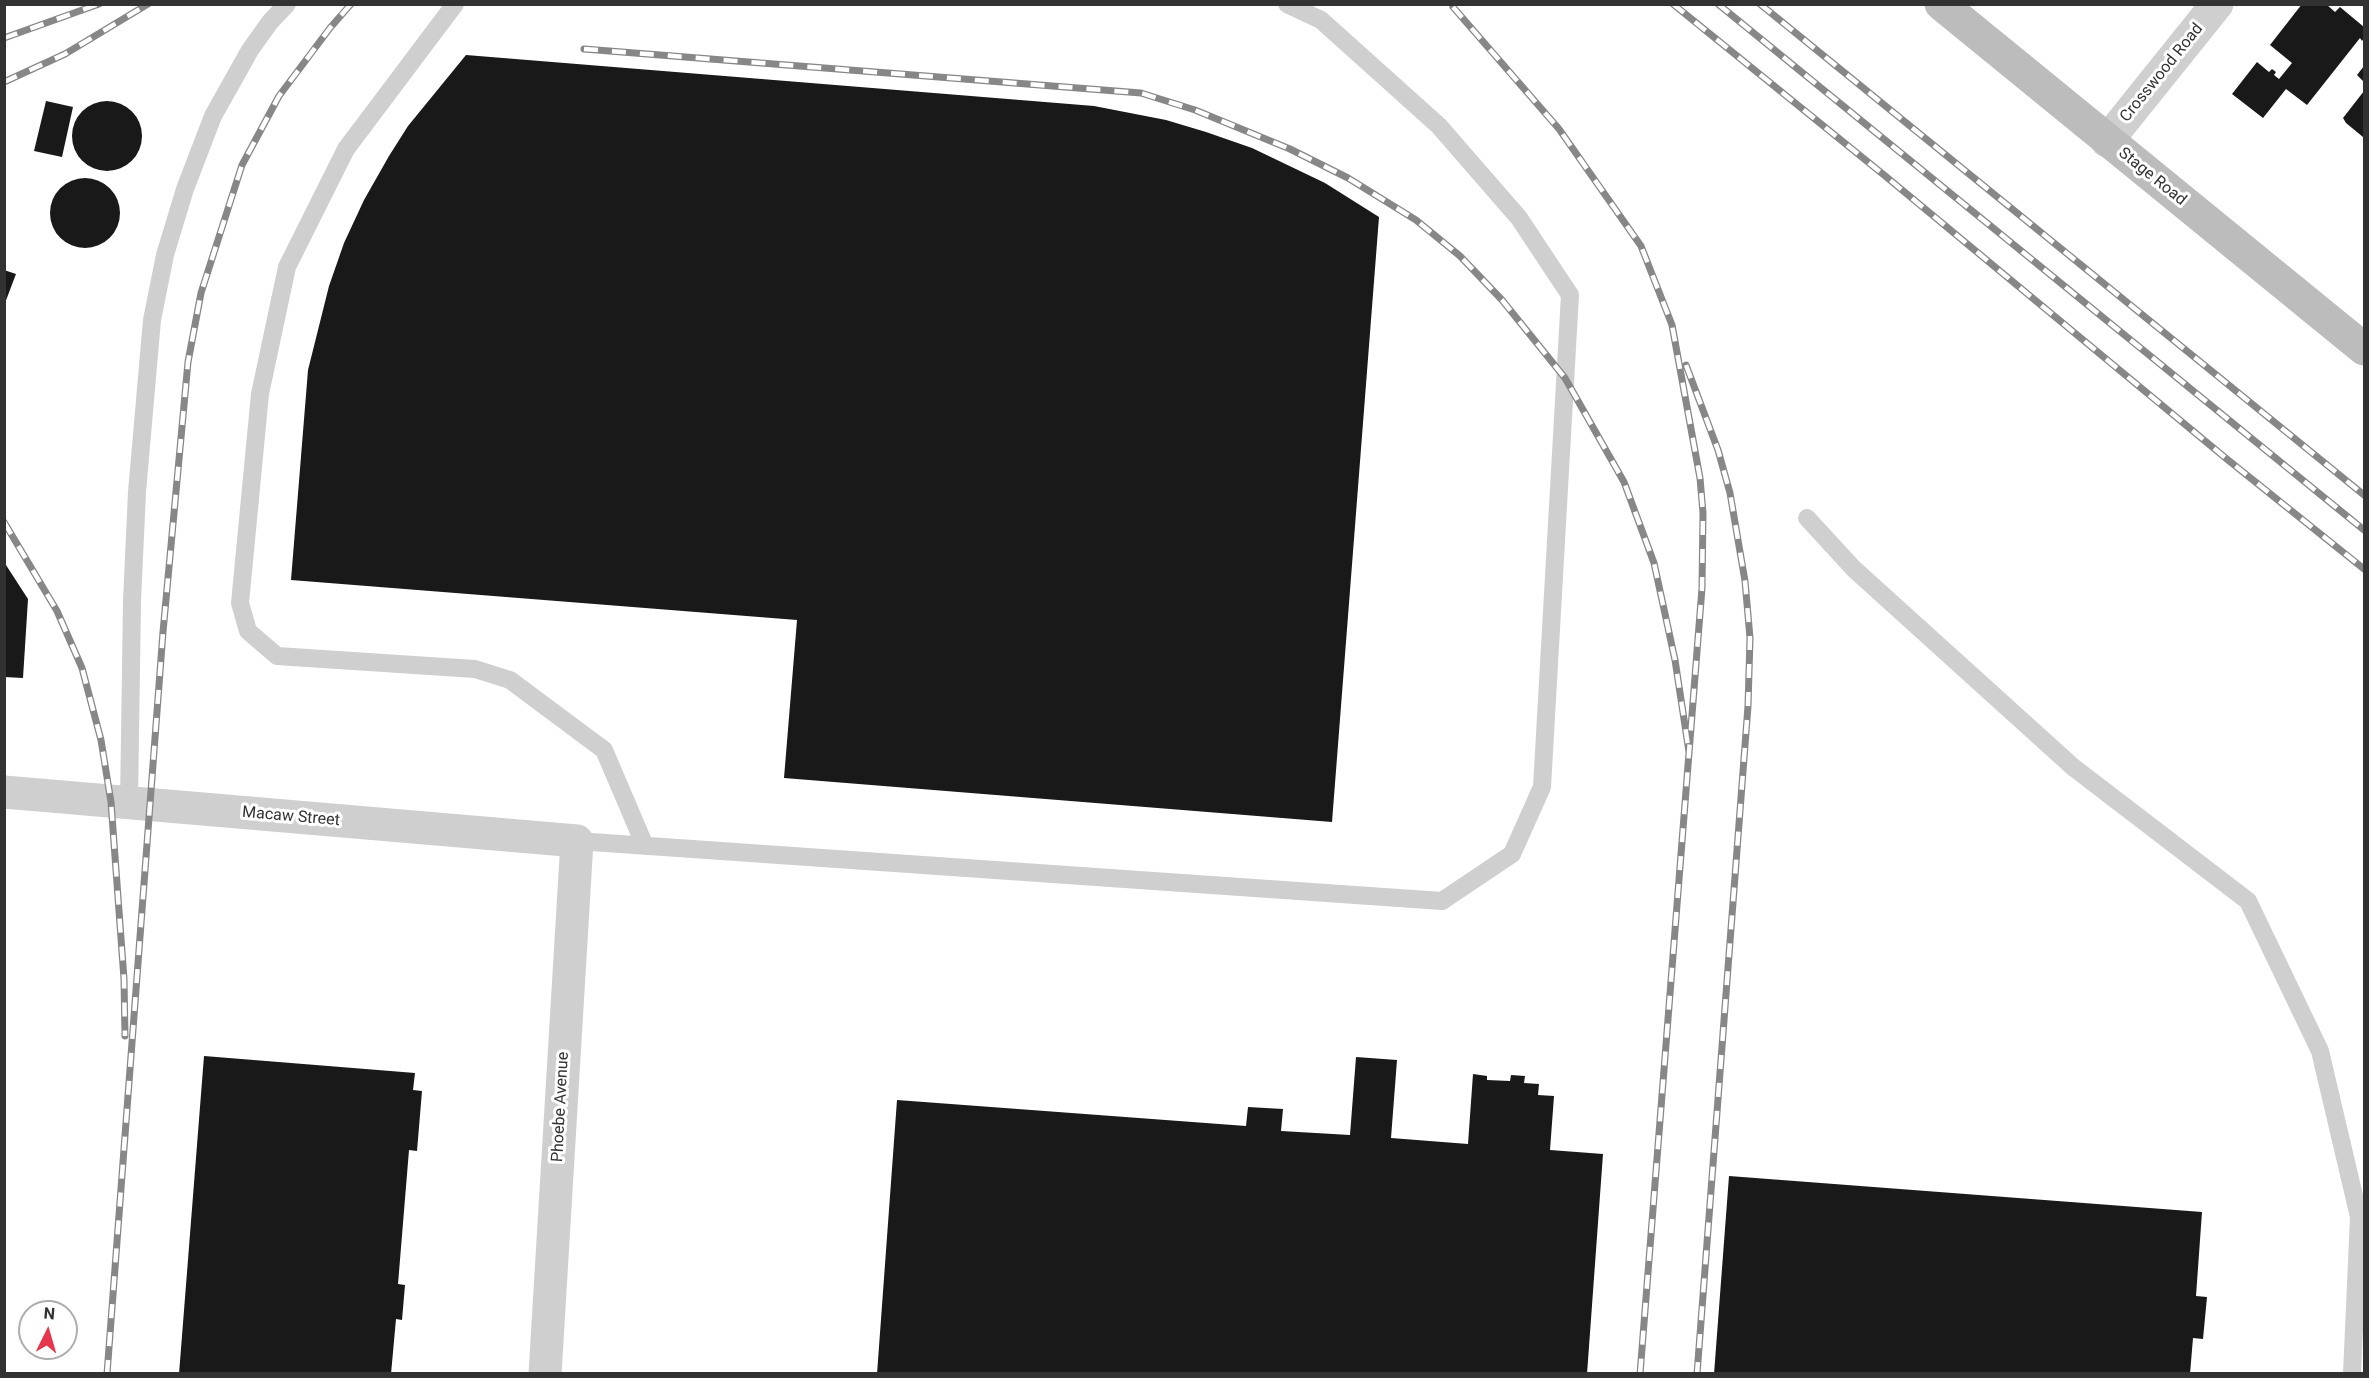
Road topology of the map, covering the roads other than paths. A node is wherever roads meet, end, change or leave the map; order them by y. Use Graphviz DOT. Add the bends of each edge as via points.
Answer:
graph roads {
  1 [pos="287,4"];
  2 [pos="455,4"];
  3 [pos="1287,4"];
  4 [pos="1941,4"];
  5 [pos="2217,4"];
  6 [pos="2107,141"];
  7 [pos="2364,350"];
  8 [pos="1807,518"];
  9 [pos="4,792"];
  10 [pos="129,803"];
  11 [pos="577,841"];
  12 [pos="645,846"];
  13 [pos="545,1374"];
  14 [pos="2352,1374"];
  1 -- 10 [label="lane" via="250,50 213,116 165,255 152,320 137,492"];
  2 -- 12 [label="lane" via="346,148 287,267 261,394 240,603 248,631 277,656 475,669 510,680 604,750"];
  3 -- 12 [label="lane" via="1321,20 1439,126 1519,218 1570,295 1542,787 1512,854 1442,901"];
  4 -- 6 [label="main road, Stage Road"];
  5 -- 6 [label="street, Crosswood Road"];
  6 -- 7 [label="main road, Stage Road"];
  8 -- 14 [label="lane" via="1854,569 2073,767 2248,901 2320,1051 2359,1217"];
  9 -- 10 [label="street, Macaw Street"];
  10 -- 11 [label="street, Macaw Street"];
  11 -- 12 [label="lane"];
  11 -- 13 [label="street, Phoebe Avenue"];
}
